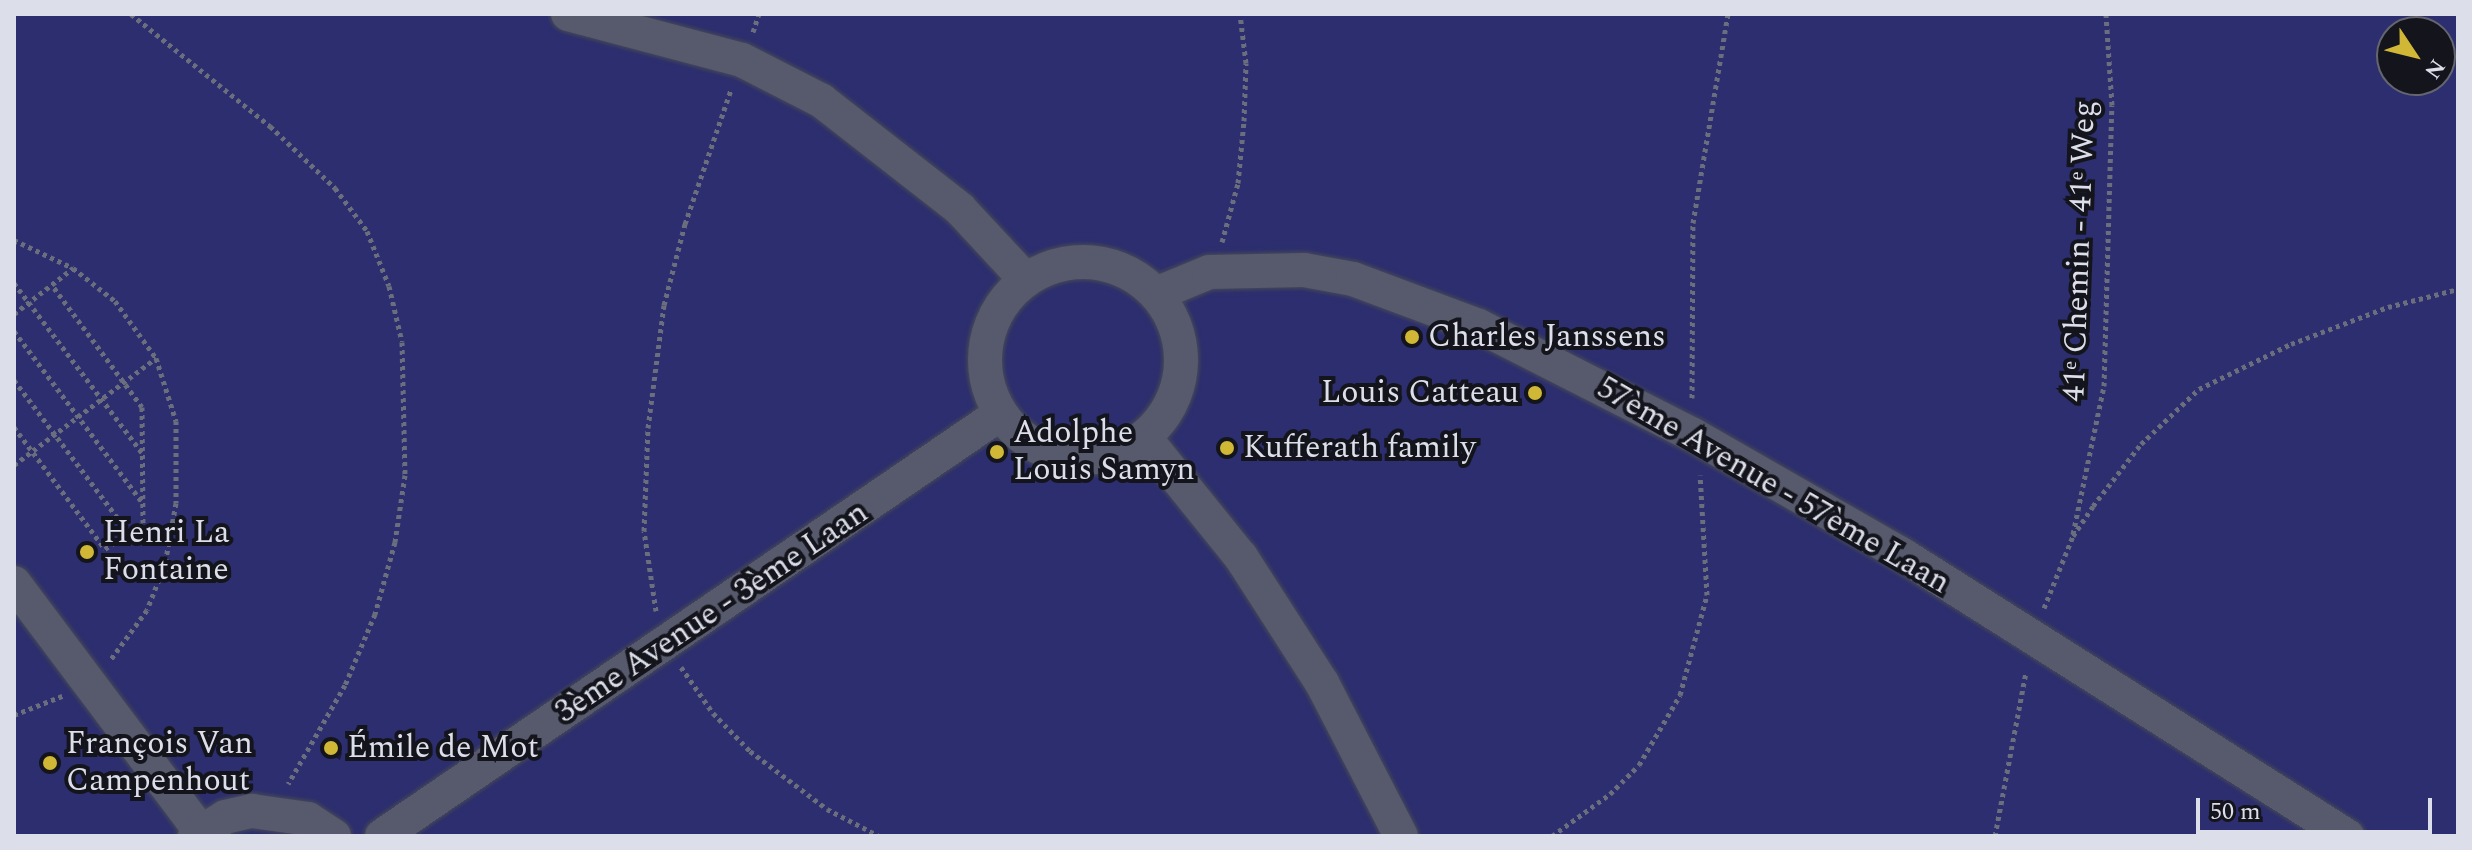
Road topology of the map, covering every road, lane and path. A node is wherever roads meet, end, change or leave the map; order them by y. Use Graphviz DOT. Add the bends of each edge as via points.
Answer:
graph roads {
  1 [pos="131,14"];
  2 [pos="568,14"];
  3 [pos="1240,14"];
  4 [pos="1728,14"];
  5 [pos="2106,14"];
  6 [pos="742,60"];
  7 [pos="14,240"];
  8 [pos="73,268"];
  9 [pos="1209,272"];
  10 [pos="1025,279"];
  11 [pos="14,283"];
  12 [pos="52,285"];
  13 [pos="2458,289"];
  14 [pos="1156,294"];
  15 [pos="29,303"];
  16 [pos="14,314"];
  17 [pos="14,331"];
  18 [pos="156,358"];
  19 [pos="14,380"];
  20 [pos="124,383"];
  21 [pos="101,400"];
  22 [pos="1000,414"];
  23 [pos="78,417"];
  24 [pos="14,427"];
  25 [pos="54,434"];
  26 [pos="1693,435"];
  27 [pos="1144,437"];
  28 [pos="32,451"];
  29 [pos="142,454"];
  30 [pos="14,465"];
  31 [pos="143,503"];
  32 [pos="129,533"];
  33 [pos="2073,536"];
  34 [pos="171,540"];
  35 [pos="14,583"];
  36 [pos="2033,639"];
  37 [pos="667,646"];
  38 [pos="87,681"];
  39 [pos="14,715"];
  40 [pos="280,811"];
  41 [pos="197,834"];
  42 [pos="334,836"];
  43 [pos="382,836"];
  44 [pos="879,836"];
  45 [pos="1401,836"];
  46 [pos="1552,836"];
  47 [pos="1992,836"];
  48 [pos="2347,836"];
  1 -- 40 [label="path" via="270,126 335,188 367,231 389,286 402,342 405,475 395,542 375,614 345,685 296,766"];
  2 -- 6 [label="street"];
  3 -- 9 [label="path" via="1246,63 1238,183 1228,228"];
  4 -- 26 [label="path" via="1693,223"];
  5 -- 33 [label="path, 41ᵉ Chemin - 41ᵉ Weg" via="2112,105 2104,386"];
  6 -- 10 [label="street" via="822,101 913,168"];
  6 -- 37 [label="path" via="685,224 664,305 648,428 644,531 650,596"];
  7 -- 8 [label="path"];
  8 -- 12 [label="path"];
  8 -- 18 [label="path" via="115,301"];
  9 -- 14 [label="street, 57ème Avenue - 57ème Laan"];
  9 -- 26 [label="street, 57ème Avenue - 57ème Laan" via="1304,270 1353,279 1479,326"];
  10 -- 14 [label="street" via="1082,261 1112,265"];
  10 -- 22 [label="street" via="1004,301 990,327 984,357 988,387"];
  11 -- 15 [label="path"];
  12 -- 15 [label="path"];
  12 -- 20 [label="path"];
  13 -- 33 [label="path" via="2388,307 2291,344 2199,389 2141,444"];
  14 -- 27 [label="street" via="1176,327 1182,357 1178,387 1165,415"];
  15 -- 16 [label="path"];
  15 -- 21 [label="path"];
  17 -- 23 [label="path"];
  18 -- 20 [label="path"];
  18 -- 34 [label="path" via="176,421"];
  19 -- 25 [label="path"];
  20 -- 21 [label="path"];
  20 -- 29 [label="path" via="142,407"];
  21 -- 23 [label="path"];
  21 -- 29 [label="path"];
  22 -- 27 [label="street" via="1023,438 1052,454 1116,453"];
  22 -- 37 [label="street, 3ème Avenue - 3ème Laan"];
  23 -- 25 [label="path"];
  23 -- 31 [label="path"];
  24 -- 28 [label="path"];
  25 -- 28 [label="path"];
  25 -- 32 [label="path"];
  26 -- 36 [label="street, 57ème Avenue - 57ème Laan" via="1901,554"];
  26 -- 46 [label="path" via="1703,491 1707,595 1680,695 1639,765 1610,794"];
  27 -- 45 [label="street" via="1241,557 1322,683"];
  28 -- 30 [label="path"];
  28 -- 32 [label="path" via="105,549"];
  29 -- 31 [label="path"];
  31 -- 32 [label="path" via="143,523"];
  32 -- 34 [label="path"];
  33 -- 36 [label="path"];
  34 -- 38 [label="path" via="139,625"];
  35 -- 38 [label="street"];
  36 -- 47 [label="path"];
  36 -- 48 [label="street, 57ème Avenue - 57ème Laan"];
  37 -- 43 [label="street, 3ème Avenue - 3ème Laan"];
  37 -- 44 [label="path" via="713,713 750,751 827,809"];
  38 -- 39 [label="path" via="42,707"];
  38 -- 41 [label="street"];
  40 -- 41 [label="street" via="252,811"];
  40 -- 42 [label="street" via="308,819"];
}
